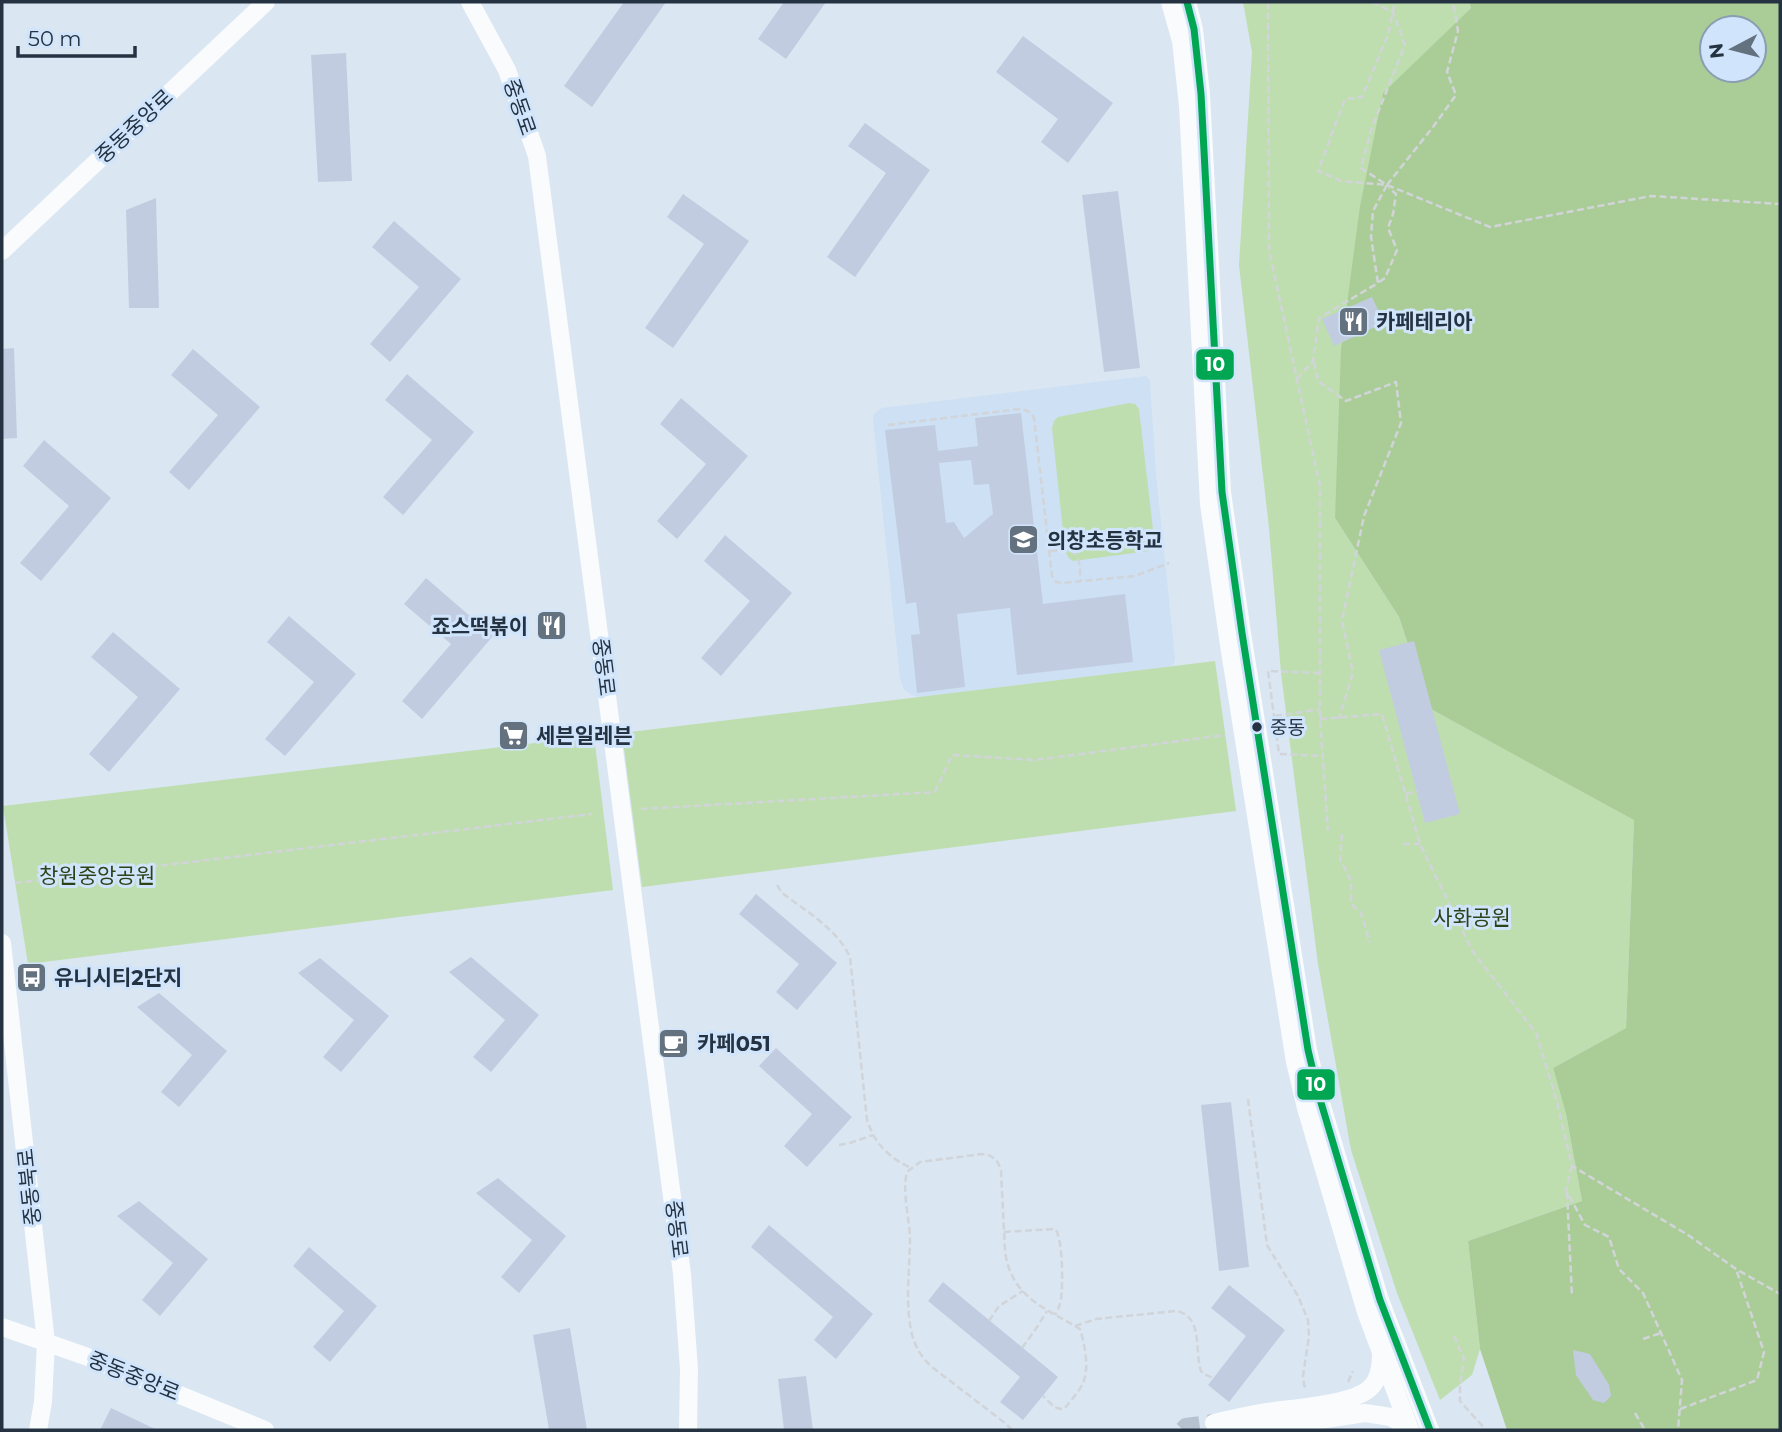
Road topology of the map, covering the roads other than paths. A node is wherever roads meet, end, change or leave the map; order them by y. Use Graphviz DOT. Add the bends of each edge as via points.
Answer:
graph roads {
  1 [pos="266,2"];
  2 [pos="470,2"];
  3 [pos="1170,2"];
  4 [pos="1187,2"];
  5 [pos="2,251"];
  6 [pos="2,943"];
  7 [pos="2,1326"];
  8 [pos="46,1342"];
  9 [pos="1381,1353"];
  10 [pos="1348,1415"];
  11 [pos="1217,1427"];
  12 [pos="1275,1428"];
  13 [pos="1410,1429"];
  14 [pos="38,1430"];
  15 [pos="265,1430"];
  16 [pos="688,1430"];
  17 [pos="1336,1430"];
  18 [pos="1430,1430"];
  1 -- 5 [label="street, 중동중앙로"];
  2 -- 16 [label="street, 중동로" via="507,70 537,156 682,1274"];
  3 -- 9 [label="street" via="1181,41 1188,106 1209,504 1234,682 1300,1086"];
  4 -- 18 [label="street" via="1201,94 1222,492 1308,1050 1380,1300"];
  6 -- 8 [label="street, 중동북로"];
  7 -- 8 [label="street, 중동중앙로"];
  8 -- 14 [label="street, 중동북로"];
  8 -- 15 [label="street, 중동중앙로"];
  9 -- 11 [label="street" via="1374,1383 1362,1394 1263,1412"];
  9 -- 13 [label="street"];
  10 -- 12 [label="street"];
  10 -- 13 [label="street" via="1381,1414"];
  10 -- 17 [label="street"];
  11 -- 12 [label="street"];
}
